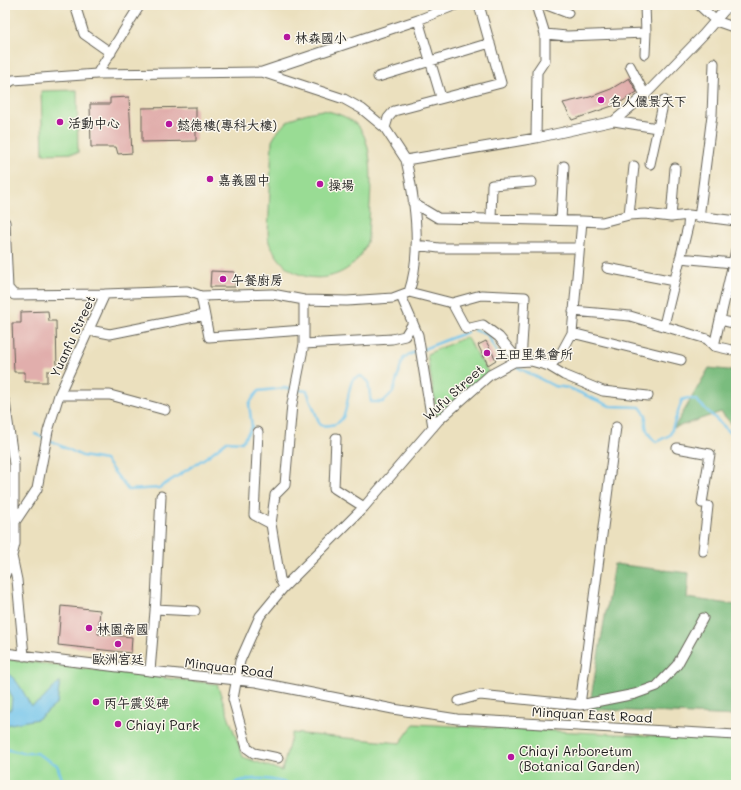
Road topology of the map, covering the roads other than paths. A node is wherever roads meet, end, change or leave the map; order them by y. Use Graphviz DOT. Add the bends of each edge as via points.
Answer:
graph roads {
  1 [pos="75,5"];
  2 [pos="140,5"];
  3 [pos="456,5"];
  4 [pos="479,5"];
  5 [pos="536,5"];
  6 [pos="547,5"];
  7 [pos="646,5"];
  8 [pos="700,5"];
  9 [pos="729,5"];
  10 [pos="568,13"];
  11 [pos="418,20"];
  12 [pos="716,20"];
  13 [pos="736,28"];
  14 [pos="646,33"];
  15 [pos="544,34"];
  16 [pos="490,42"];
  17 [pos="111,53"];
  18 [pos="645,54"];
  19 [pos="430,62"];
  20 [pos="714,63"];
  21 [pos="630,66"];
  22 [pos="262,72"];
  23 [pos="97,74"];
  24 [pos="378,77"];
  25 [pos="5,85"];
  26 [pos="645,95"];
  27 [pos="441,97"];
  28 [pos="664,100"];
  29 [pos="614,121"];
  30 [pos="384,128"];
  31 [pos="657,128"];
  32 [pos="536,138"];
  33 [pos="406,160"];
  34 [pos="650,164"];
  35 [pos="564,166"];
  36 [pos="634,166"];
  37 [pos="675,168"];
  38 [pos="532,182"];
  39 [pos="413,203"];
  40 [pos="629,215"];
  41 [pos="671,216"];
  42 [pos="689,216"];
  43 [pos="699,218"];
  44 [pos="491,219"];
  45 [pos="561,220"];
  46 [pos="582,221"];
  47 [pos="736,221"];
  48 [pos="5,222"];
  49 [pos="416,245"];
  50 [pos="579,248"];
  51 [pos="736,250"];
  52 [pos="680,258"];
  53 [pos="733,263"];
  54 [pos="607,268"];
  55 [pos="674,281"];
  56 [pos="732,287"];
  57 [pos="105,294"];
  58 [pos="405,294"];
  59 [pos="200,296"];
  60 [pos="304,300"];
  61 [pos="452,303"];
  62 [pos="573,311"];
  63 [pos="204,315"];
  64 [pos="720,320"];
  65 [pos="413,323"];
  66 [pos="736,324"];
  67 [pos="664,325"];
  68 [pos="89,330"];
  69 [pos="304,330"];
  70 [pos="572,333"];
  71 [pos="304,344"];
  72 [pos="714,346"];
  73 [pos="736,352"];
  74 [pos="680,360"];
  75 [pos="520,361"];
  76 [pos="549,366"];
  77 [pos="59,395"];
  78 [pos="648,396"];
  79 [pos="5,402"];
  80 [pos="165,410"];
  81 [pos="433,427"];
  82 [pos="616,427"];
  83 [pos="258,432"];
  84 [pos="336,438"];
  85 [pos="677,448"];
  86 [pos="161,496"];
  87 [pos="364,507"];
  88 [pos="15,522"];
  89 [pos="271,524"];
  90 [pos="703,551"];
  91 [pos="12,556"];
  92 [pos="5,574"];
  93 [pos="284,587"];
  94 [pos="155,609"];
  95 [pos="196,611"];
  96 [pos="703,618"];
  97 [pos="5,653"];
  98 [pos="24,656"];
  99 [pos="150,671"];
  100 [pos="236,680"];
  101 [pos="459,701"];
  102 [pos="580,705"];
  103 [pos="448,718"];
  104 [pos="736,735"];
  105 [pos="278,758"];
  1 -- 17 [label="street" via="84,34"];
  2 -- 17 [label="street"];
  3 -- 11 [label="street"];
  4 -- 16 [label="street"];
  5 -- 15 [label="street"];
  6 -- 10 [label="street"];
  7 -- 14 [label="street"];
  8 -- 12 [label="street"];
  9 -- 12 [label="street"];
  11 -- 19 [label="street"];
  11 -- 22 [label="street"];
  12 -- 13 [label="street"];
  12 -- 26 [label="street"];
  14 -- 15 [label="street" via="567,36"];
  14 -- 18 [label="street"];
  15 -- 32 [label="street" via="545,60 537,72"];
  16 -- 19 [label="street"];
  16 -- 27 [label="street" via="501,83"];
  17 -- 23 [label="street"];
  19 -- 24 [label="street"];
  19 -- 27 [label="street"];
  20 -- 43 [label="street" via="712,115"];
  21 -- 26 [label="street"];
  22 -- 23 [label="street"];
  22 -- 30 [label="street" via="344,99 362,109"];
  23 -- 25 [label="street" via="13,80"];
  26 -- 29 [label="street"];
  27 -- 30 [label="street" via="394,111"];
  28 -- 31 [label="street"];
  29 -- 31 [label="street"];
  29 -- 32 [label="street"];
  30 -- 33 [label="street"];
  31 -- 34 [label="street"];
  32 -- 33 [label="street"];
  33 -- 39 [label="street"];
  35 -- 45 [label="street"];
  36 -- 40 [label="street"];
  37 -- 41 [label="street"];
  38 -- 44 [label="street" via="492,185"];
  39 -- 44 [label="street" via="438,218"];
  39 -- 49 [label="street"];
  40 -- 41 [label="street"];
  40 -- 46 [label="street" via="602,222"];
  41 -- 42 [label="street"];
  42 -- 43 [label="street"];
  42 -- 52 [label="street"];
  43 -- 47 [label="street"];
  44 -- 45 [label="street"];
  45 -- 46 [label="street"];
  46 -- 50 [label="street"];
  48 -- 57 [label="street, Yuanfu Street" via="8,288 14,295"];
  49 -- 50 [label="street" via="439,248"];
  49 -- 58 [label="street" via="416,267"];
  50 -- 62 [label="street"];
  51 -- 53 [label="street"];
  52 -- 53 [label="street"];
  52 -- 55 [label="street"];
  53 -- 56 [label="street"];
  54 -- 55 [label="street"];
  55 -- 67 [label="street"];
  56 -- 64 [label="street"];
  57 -- 59 [label="street" via="187,291"];
  57 -- 68 [label="street, Yuanfu Street"];
  58 -- 60 [label="street" via="393,298 347,302"];
  58 -- 61 [label="street"];
  58 -- 65 [label="street"];
  59 -- 60 [label="street" via="272,294"];
  59 -- 63 [label="street"];
  60 -- 69 [label="street"];
  61 -- 75 [label="street" via="466,329 483,325 499,337"];
  61 -- 75 [label="street" via="481,295 525,297"];
  62 -- 67 [label="street" via="630,316"];
  62 -- 70 [label="street"];
  63 -- 68 [label="street" via="110,334"];
  63 -- 69 [label="street" via="209,337"];
  64 -- 66 [label="street"];
  64 -- 72 [label="street"];
  65 -- 71 [label="street" via="405,336 392,339"];
  65 -- 81 [label="street" via="418,335"];
  67 -- 72 [label="street" via="707,339"];
  68 -- 77 [label="street, Yuanfu Street"];
  69 -- 71 [label="street"];
  70 -- 74 [label="street"];
  70 -- 76 [label="street" via="559,357"];
  71 -- 89 [label="street" via="295,389 285,485 275,495"];
  72 -- 73 [label="street"];
  75 -- 76 [label="street"];
  75 -- 81 [label="street, Wufu Street" via="490,375"];
  76 -- 78 [label="street" via="603,391"];
  77 -- 80 [label="street" via="110,395"];
  77 -- 88 [label="street, Yuanfu Street" via="48,431 37,489"];
  79 -- 88 [label="street" via="14,464"];
  81 -- 87 [label="street, Wufu Street"];
  82 -- 102 [label="street"];
  83 -- 89 [label="street" via="254,515"];
  84 -- 87 [label="street" via="334,488"];
  85 -- 90 [label="street" via="710,454"];
  86 -- 94 [label="street"];
  87 -- 93 [label="street, Wufu Street"];
  88 -- 91 [label="street"];
  89 -- 93 [label="street" via="280,579"];
  91 -- 92 [label="street"];
  91 -- 98 [label="street" via="17,580"];
  93 -- 100 [label="street, Wufu Street" via="260,616 240,661"];
  94 -- 95 [label="street"];
  94 -- 99 [label="street"];
  96 -- 102 [label="street" via="677,666 657,686 635,694"];
  97 -- 98 [label="street, Minquan Road"];
  98 -- 99 [label="street, Minquan Road"];
  99 -- 100 [label="street, Minquan Road"];
  100 -- 103 [label="street, Minquan Road"];
  100 -- 105 [label="street, Wufu Street" via="233,699 247,748 254,753"];
  101 -- 102 [label="street" via="480,695"];
  103 -- 104 [label="street, Minquan East Road"];
}
